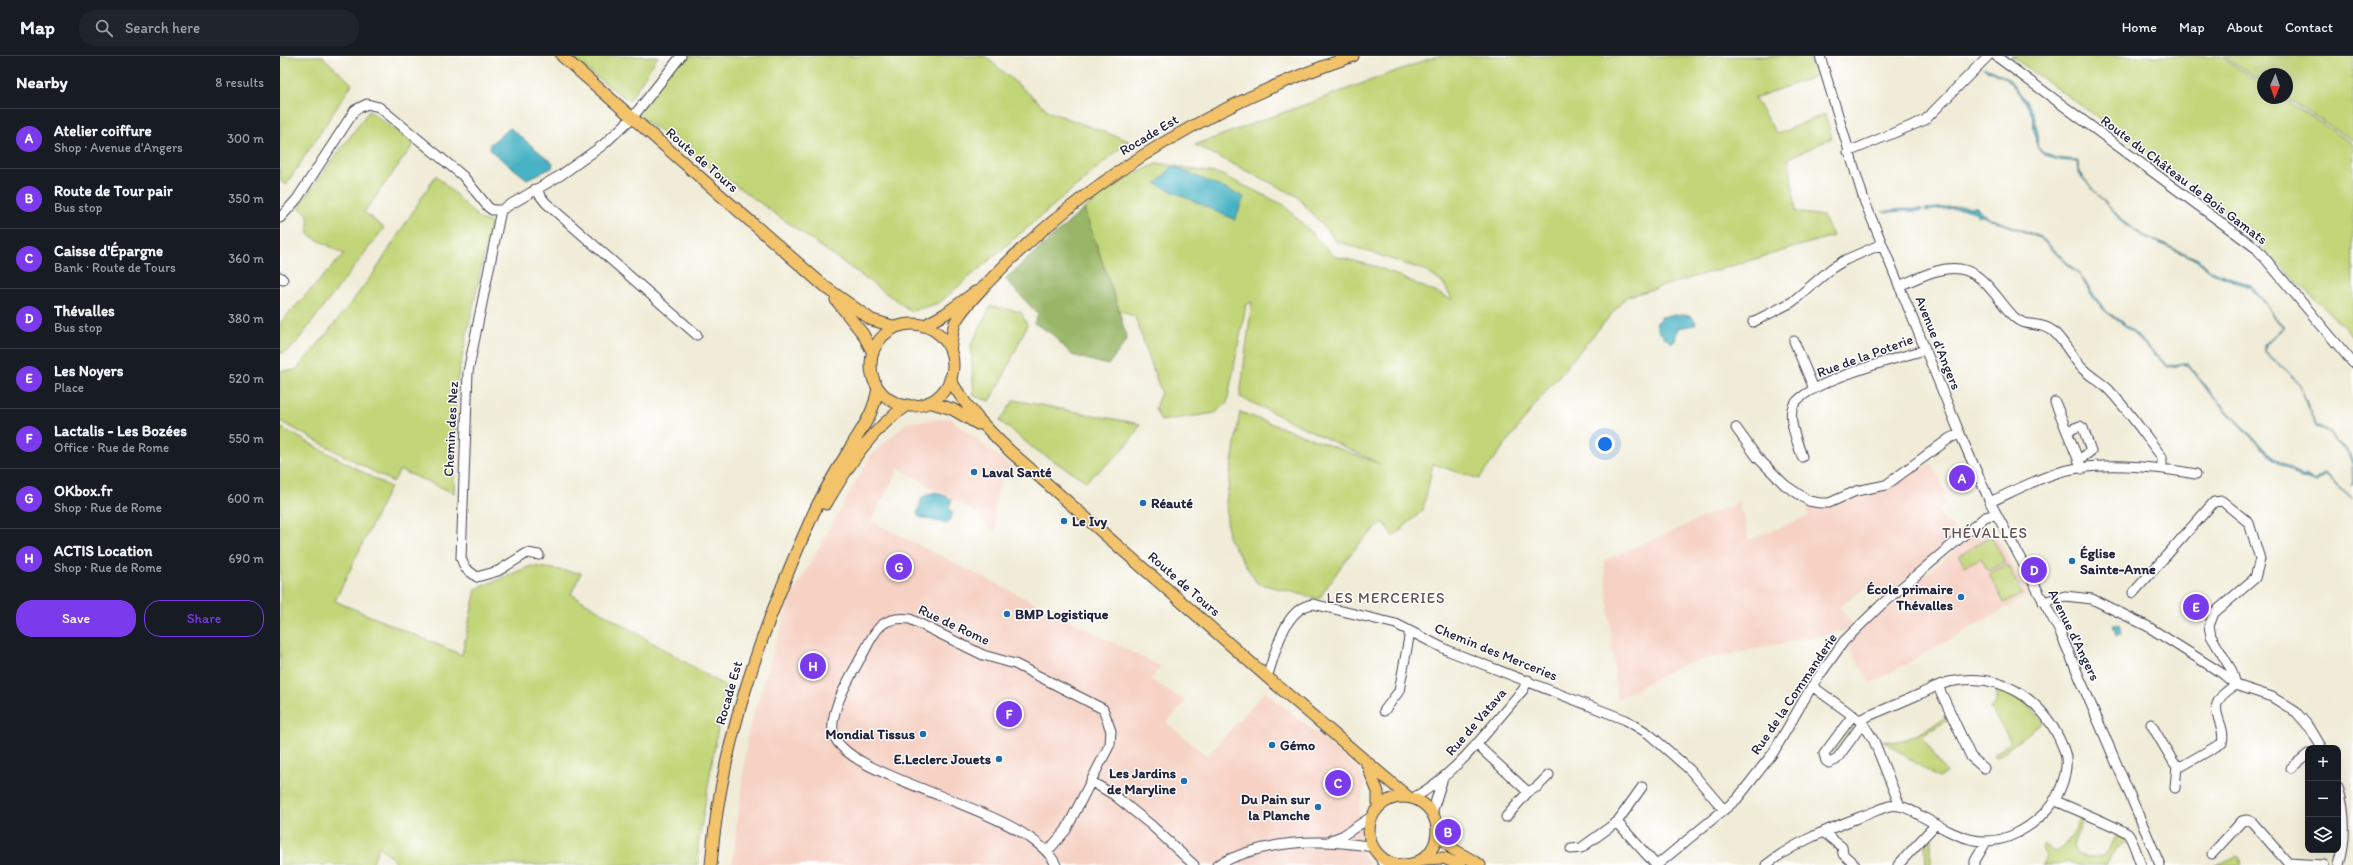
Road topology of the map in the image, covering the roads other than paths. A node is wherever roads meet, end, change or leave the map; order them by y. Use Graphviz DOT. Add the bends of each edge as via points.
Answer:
graph roads {
  1 [pos="562,56"];
  2 [pos="681,56"];
  3 [pos="1353,56"];
  4 [pos="1820,56"];
  5 [pos="1988,56"];
  6 [pos="1996,56"];
  7 [pos="632,118"];
  8 [pos="1848,152"];
  9 [pos="535,189"];
  10 [pos="501,210"];
  11 [pos="280,218"];
  12 [pos="1882,244"];
  13 [pos="988,282"];
  14 [pos="824,286"];
  15 [pos="1899,286"];
  16 [pos="1753,322"];
  17 [pos="923,326"];
  18 [pos="896,327"];
  19 [pos="697,335"];
  20 [pos="1794,341"];
  21 [pos="950,350"];
  22 [pos="1925,350"];
  23 [pos="873,352"];
  24 [pos="2353,363"];
  25 [pos="950,379"];
  26 [pos="878,388"];
  27 [pos="1814,389"];
  28 [pos="929,402"];
  29 [pos="2055,402"];
  30 [pos="908,406"];
  31 [pos="986,428"];
  32 [pos="1736,428"];
  33 [pos="2067,431"];
  34 [pos="1960,434"];
  35 [pos="1802,457"];
  36 [pos="2081,464"];
  37 [pos="2162,468"];
  38 [pos="2196,474"];
  39 [pos="1990,502"];
  40 [pos="1996,514"];
  41 [pos="803,537"];
  42 [pos="539,555"];
  43 [pos="2133,593"];
  44 [pos="2043,602"];
  45 [pos="1410,632"];
  46 [pos="1267,677"];
  47 [pos="1528,680"];
  48 [pos="2236,685"];
  49 [pos="1812,686"];
  50 [pos="1938,686"];
  51 [pos="1384,711"];
  52 [pos="1858,719"];
  53 [pos="2151,724"];
  54 [pos="1476,744"];
  55 [pos="2319,745"];
  56 [pos="2305,756"];
  57 [pos="1365,760"];
  58 [pos="2177,766"];
  59 [pos="1984,768"];
  60 [pos="2291,768"];
  61 [pos="1549,775"];
  62 [pos="1442,780"];
  63 [pos="1092,782"];
  64 [pos="1642,787"];
  65 [pos="2175,788"];
  66 [pos="1528,792"];
  67 [pos="1410,798"];
  68 [pos="2054,800"];
  69 [pos="2341,802"];
  70 [pos="1900,806"];
  71 [pos="1378,807"];
  72 [pos="1724,810"];
  73 [pos="1432,813"];
  74 [pos="1371,817"];
  75 [pos="1506,817"];
  76 [pos="1616,822"];
  77 [pos="1936,824"];
  78 [pos="1823,832"];
  79 [pos="1437,833"];
  80 [pos="1324,841"];
  81 [pos="1986,842"];
  82 [pos="1571,849"];
  83 [pos="1048,850"];
  84 [pos="2212,854"];
  85 [pos="1379,856"];
  86 [pos="1423,859"];
  87 [pos="2288,864"];
  88 [pos="711,865"];
  89 [pos="1056,865"];
  90 [pos="1194,865"];
  91 [pos="1217,865"];
  92 [pos="1407,865"];
  93 [pos="1460,865"];
  94 [pos="1480,865"];
  95 [pos="1656,865"];
  96 [pos="1766,865"];
  97 [pos="1855,865"];
  98 [pos="1898,865"];
  99 [pos="1976,865"];
  100 [pos="2141,865"];
  101 [pos="2160,865"];
  102 [pos="2324,865"];
  103 [pos="2339,865"];
  1 -- 7 [label="main road, Route de Tours"];
  2 -- 7 [label="street"];
  3 -- 13 [label="main road, Rocade Est" via="1313,70 1210,116 1101,182 1016,253"];
  4 -- 8 [label="street, Avenue d'Angers"];
  5 -- 8 [label="street" via="1925,120"];
  6 -- 24 [label="street, Route du Château de Bois Gamats" via="2257,249"];
  7 -- 9 [label="street" via="603,145 561,175"];
  7 -- 14 [label="main road, Route de Tours"];
  8 -- 12 [label="street, Avenue d'Angers"];
  9 -- 10 [label="street"];
  9 -- 19 [label="street" via="546,203"];
  10 -- 11 [label="street" via="496,211 488,207 463,176 379,107 367,104 355,110 297,199"];
  10 -- 42 [label="street, Chemin des Nez" via="468,372 461,558 465,568 477,577 498,571 527,554"];
  12 -- 15 [label="street, Avenue d'Angers"];
  12 -- 16 [label="street" via="1845,260 1792,302"];
  13 -- 17 [label="main road, Rocade Est" via="945,314"];
  13 -- 21 [label="main road, Rocade Est" via="956,322"];
  14 -- 18 [label="main road, Route de Tours" via="872,320"];
  14 -- 23 [label="main road, Route de Tours" via="863,334"];
  15 -- 22 [label="street, Avenue d'Angers"];
  15 -- 37 [label="street" via="1947,269 1961,269 1985,283 2023,324 2048,327 2088,375 2108,389 2162,457"];
  17 -- 18 [label="main road" via="910,324"];
  17 -- 21 [label="main road" via="935,331 944,339"];
  18 -- 23 [label="main road" via="882,337"];
  20 -- 27 [label="street, Rue de la Poterie"];
  21 -- 25 [label="main road" via="953,360"];
  22 -- 27 [label="street, Rue de la Poterie" via="1872,365"];
  22 -- 34 [label="street, Avenue d'Angers"];
  23 -- 26 [label="main road" via="872,371"];
  25 -- 28 [label="main road" via="941,393"];
  25 -- 31 [label="main road, Route de Tours" via="963,403"];
  26 -- 30 [label="main road" via="891,400"];
  26 -- 41 [label="main road, Rocade Est" via="872,414 835,472"];
  27 -- 35 [label="street, Rue de la Poterie" via="1798,400 1791,419"];
  28 -- 30 [label="main road"];
  28 -- 31 [label="main road, Route de Tours" via="952,409"];
  29 -- 33 [label="street"];
  30 -- 41 [label="main road, Rocade Est" via="884,422 866,442 815,523"];
  31 -- 46 [label="main road, Route de Tours"];
  32 -- 34 [label="street" via="1757,457 1785,485 1809,501 1820,503 1829,503 1856,491 1886,485 1950,438"];
  33 -- 36 [label="street"];
  33 -- 36 [label="street" via="2080,426 2083,428 2091,451"];
  34 -- 39 [label="street, Avenue d'Angers"];
  36 -- 37 [label="street"];
  36 -- 39 [label="street"];
  37 -- 38 [label="street"];
  39 -- 40 [label="street, Avenue d'Angers"];
  40 -- 44 [label="street, Avenue d'Angers"];
  40 -- 49 [label="street, Rue de la Commanderie" via="1985,517 1882,604 1844,641"];
  41 -- 88 [label="main road, Rocade Est" via="770,615 740,703 721,789"];
  43 -- 48 [label="street" via="2214,502 2222,501 2248,524 2259,550 2255,578 2214,613 2209,626 2211,636 2232,670"];
  44 -- 48 [label="street" via="2066,596 2092,599 2147,626"];
  44 -- 101 [label="street, Avenue d'Angers" via="2060,632"];
  45 -- 46 [label="street, Chemin des Merceries" via="1396,624 1313,604 1304,605 1295,611 1286,626"];
  45 -- 47 [label="street, Chemin des Merceries" via="1450,651"];
  45 -- 51 [label="street" via="1399,692"];
  46 -- 57 [label="main road, Route de Tours"];
  47 -- 54 [label="street, Rue de Vatava"];
  47 -- 72 [label="street, Chemin des Merceries" via="1626,720 1649,734 1690,770"];
  48 -- 55 [label="street" via="2272,698 2296,712 2310,728"];
  48 -- 58 [label="street" via="2222,696 2217,705 2216,714 2224,735 2222,743 2182,766"];
  49 -- 52 [label="street"];
  49 -- 72 [label="street, Rue de la Commanderie" via="1773,753 1738,798"];
  50 -- 52 [label="street"];
  50 -- 59 [label="street" via="1971,757"];
  50 -- 68 [label="street" via="1948,682 1982,679 2006,685 2039,708 2065,750 2065,771"];
  52 -- 52 [label="street" via="1824,754 1826,761 1829,763 1836,760"];
  52 -- 70 [label="street" via="1874,741"];
  53 -- 58 [label="street"];
  54 -- 62 [label="street, Rue de Vatava"];
  54 -- 66 [label="street"];
  56 -- 60 [label="street"];
  57 -- 67 [label="main road, Route de Tours"];
  57 -- 71 [label="main road, Route de Tours" via="1378,792"];
  58 -- 65 [label="street"];
  61 -- 66 [label="street"];
  62 -- 67 [label="street, Rue de Vatava"];
  62 -- 73 [label="street, Rue de Vatava"];
  63 -- 83 [label="street, Rue de Rome" via="1066,830"];
  63 -- 83 [label="street, Rue de Rome" via="1110,744 1111,730 1103,709 1014,664 983,655 910,619 897,617 884,622 870,639 834,713 832,732 840,746 846,752 883,771 1004,824"];
  63 -- 90 [label="street" via="1114,795 1151,825"];
  64 -- 76 [label="street"];
  66 -- 75 [label="street"];
  67 -- 71 [label="main road" via="1391,799"];
  67 -- 73 [label="main road" via="1427,807"];
  68 -- 81 [label="street" via="2023,830 1997,842"];
  68 -- 100 [label="street" via="2124,829"];
  69 -- 103 [label="street" via="2344,816"];
  70 -- 77 [label="street"];
  70 -- 78 [label="street" via="1890,806"];
  71 -- 74 [label="main road"];
  72 -- 95 [label="street, Rue de la Commanderie"];
  73 -- 79 [label="main road"];
  74 -- 80 [label="street" via="1342,836"];
  74 -- 85 [label="main road" via="1369,827"];
  76 -- 82 [label="street" via="1581,848"];
  76 -- 95 [label="street"];
  77 -- 81 [label="street" via="1968,839"];
  77 -- 98 [label="street"];
  78 -- 96 [label="street" via="1787,849"];
  78 -- 97 [label="street" via="1842,847 1843,854"];
  79 -- 86 [label="main road" via="1433,847"];
  79 -- 94 [label="main road" via="1453,849"];
  80 -- 85 [label="street"];
  80 -- 91 [label="street" via="1256,848"];
  81 -- 99 [label="street" via="1975,861"];
  83 -- 89 [label="street"];
  84 -- 87 [label="street" via="2242,821 2247,820 2252,822"];
  85 -- 92 [label="main road" via="1392,863"];
  86 -- 92 [label="main road"];
  86 -- 93 [label="main road" via="1444,858"];
  87 -- 102 [label="street"];
}
